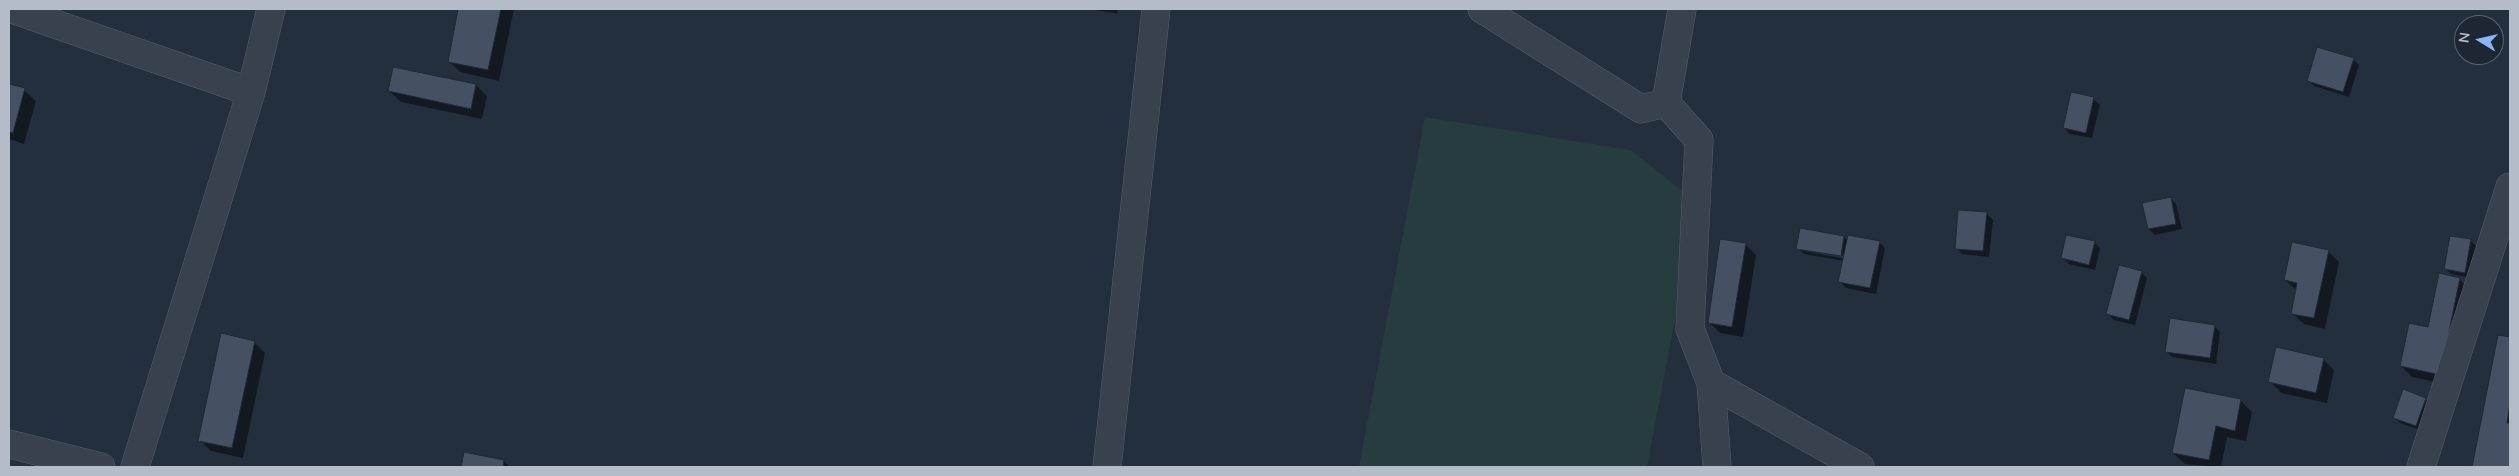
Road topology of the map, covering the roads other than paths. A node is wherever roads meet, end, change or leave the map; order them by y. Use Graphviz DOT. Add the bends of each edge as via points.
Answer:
graph roads {
  1 [pos="12,9"];
  2 [pos="271,9"];
  3 [pos="1156,9"];
  4 [pos="1482,9"];
  5 [pos="1682,9"];
  6 [pos="251,92"];
  7 [pos="1666,103"];
  8 [pos="2510,187"];
  9 [pos="1711,383"];
  10 [pos="9,444"];
  11 [pos="101,467"];
  12 [pos="135,467"];
  13 [pos="1107,467"];
  14 [pos="1717,467"];
  15 [pos="1860,467"];
  16 [pos="2421,467"];
  1 -- 6 [label="street"];
  2 -- 6 [label="street"];
  3 -- 13 [label="street"];
  4 -- 7 [label="street" via="1641,109"];
  5 -- 7 [label="street"];
  6 -- 12 [label="street"];
  7 -- 9 [label="street" via="1699,140 1690,329"];
  8 -- 16 [label="street"];
  9 -- 14 [label="street"];
  9 -- 15 [label="street"];
  10 -- 11 [label="street"];
}
